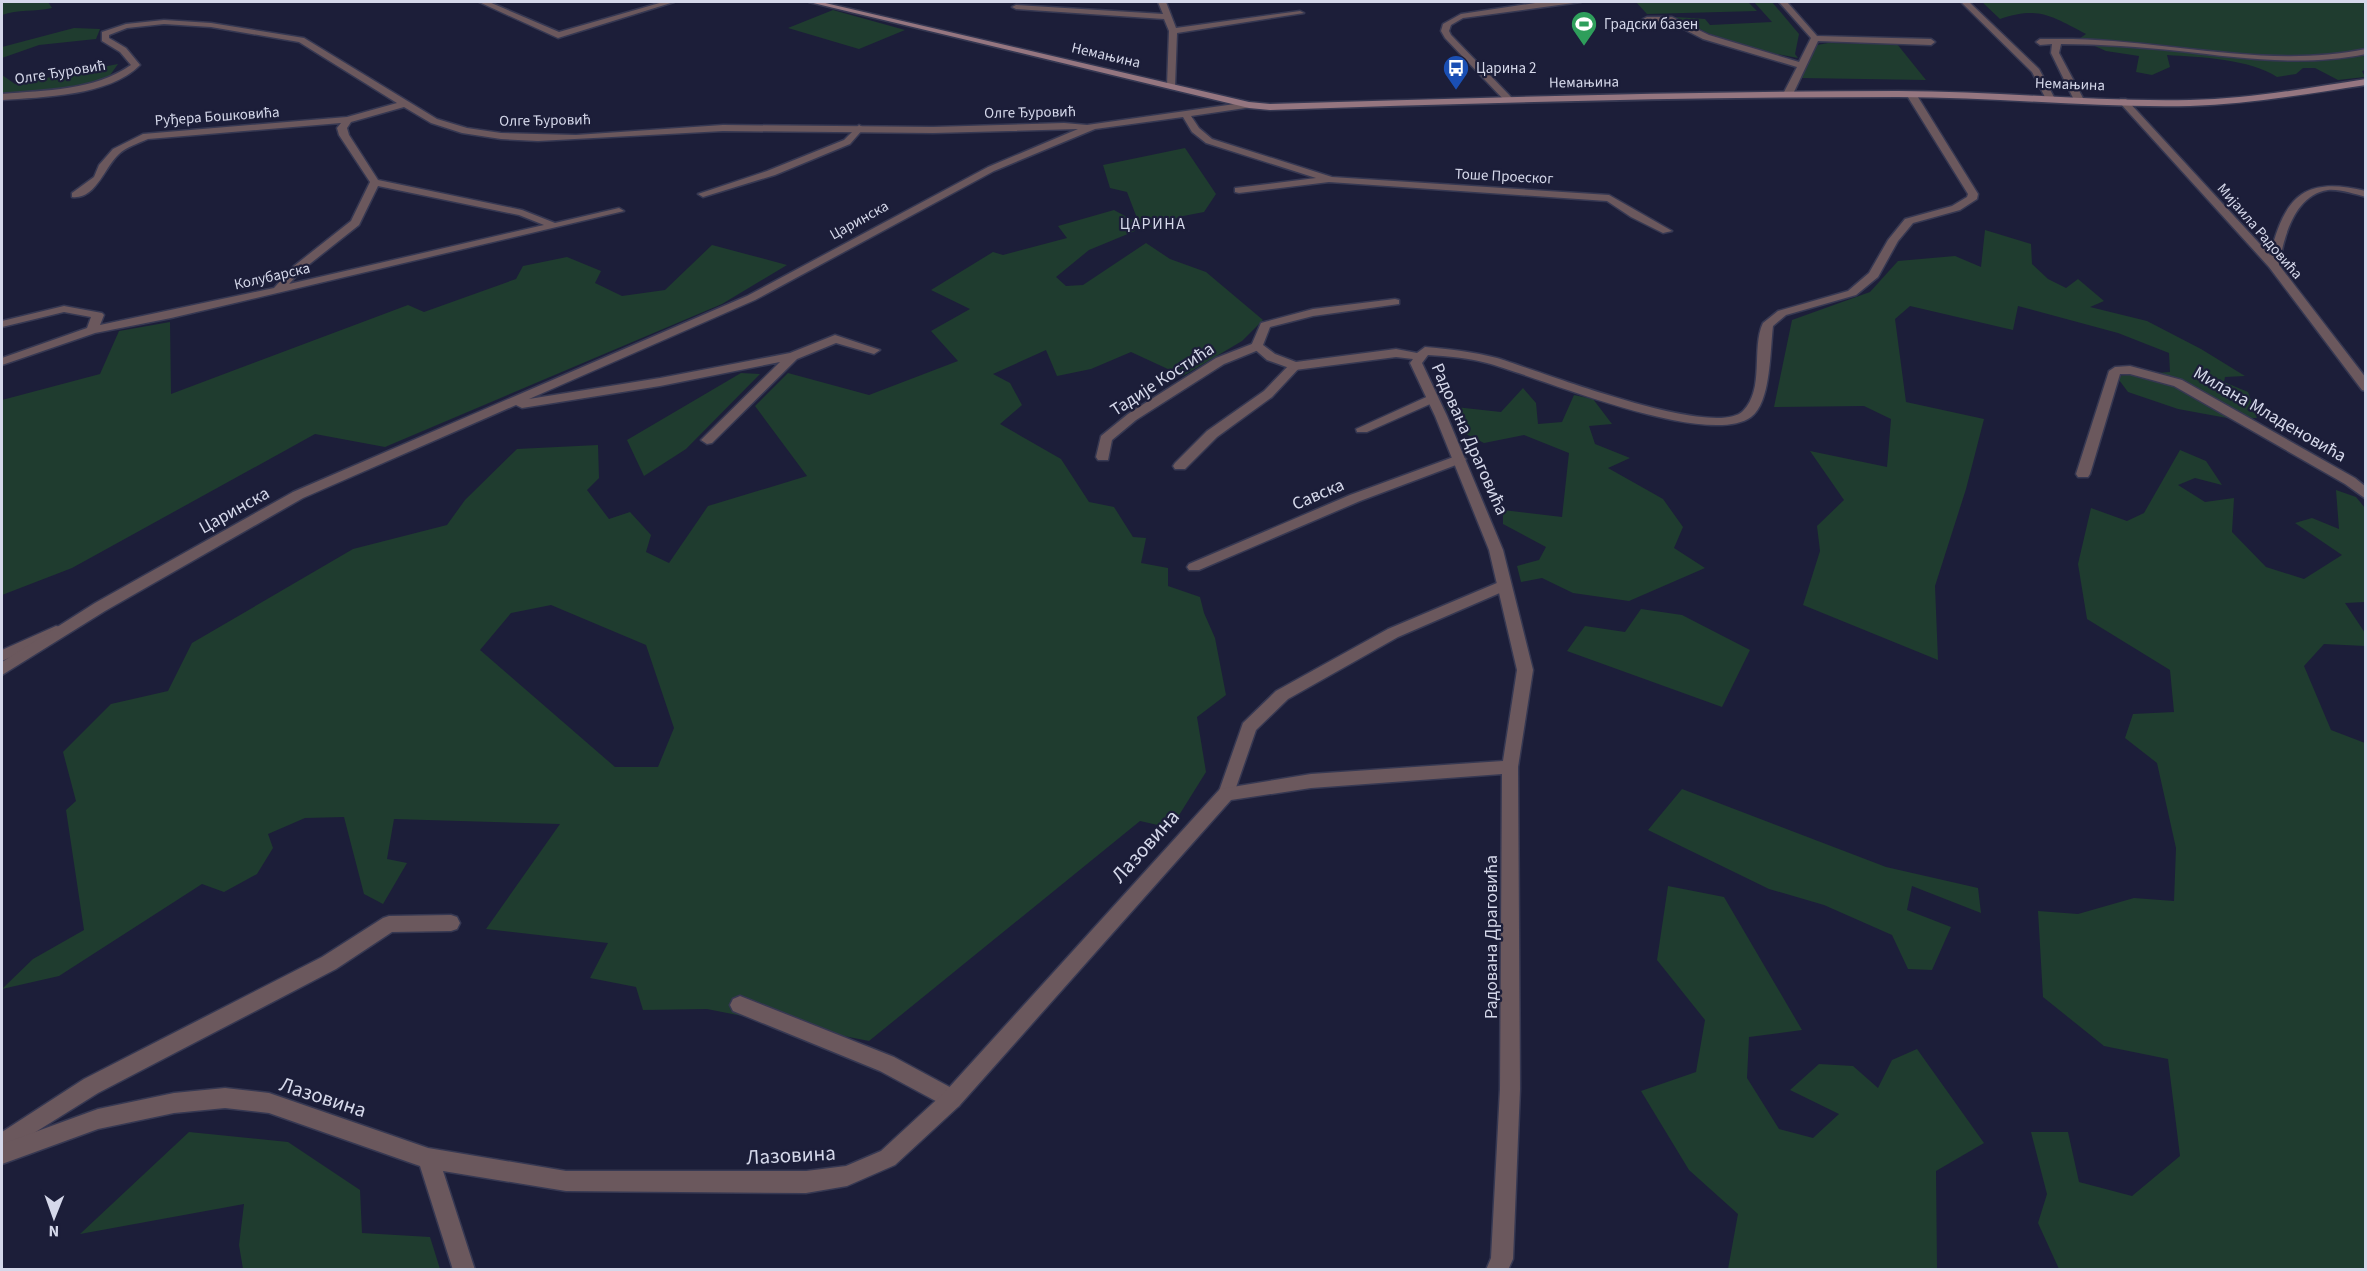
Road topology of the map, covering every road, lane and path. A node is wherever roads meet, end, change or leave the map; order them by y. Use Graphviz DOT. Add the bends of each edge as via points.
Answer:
graph roads {
  1 [pos="483,2"];
  2 [pos="670,2"];
  3 [pos="813,2"];
  4 [pos="1162,2"];
  5 [pos="1577,2"];
  6 [pos="1783,2"];
  7 [pos="1965,2"];
  8 [pos="1548,3"];
  9 [pos="1016,7"];
  10 [pos="1300,13"];
  11 [pos="1168,17"];
  12 [pos="1647,20"];
  13 [pos="1173,31"];
  14 [pos="1815,38"];
  15 [pos="1931,42"];
  16 [pos="2040,42"];
  17 [pos="2057,42"];
  18 [pos="2366,51"];
  19 [pos="1801,66"];
  20 [pos="2366,82"];
  21 [pos="1171,86"];
  22 [pos="1788,94"];
  23 [pos="1911,94"];
  24 [pos="2,97"];
  25 [pos="1508,99"];
  26 [pos="2050,99"];
  27 [pos="2079,100"];
  28 [pos="2123,101"];
  29 [pos="406,103"];
  30 [pos="1249,105"];
  31 [pos="1185,113"];
  32 [pos="348,120"];
  33 [pos="1093,126"];
  34 [pos="859,128"];
  35 [pos="1331,180"];
  36 [pos="375,182"];
  37 [pos="1239,190"];
  38 [pos="703,194"];
  39 [pos="2366,194"];
  40 [pos="76,195"];
  41 [pos="619,211"];
  42 [pos="552,225"];
  43 [pos="1667,231"];
  44 [pos="2273,265"];
  45 [pos="279,289"];
  46 [pos="1395,302"];
  47 [pos="2,324"];
  48 [pos="92,330"];
  49 [pos="1257,346"];
  50 [pos="874,350"];
  51 [pos="793,356"];
  52 [pos="1421,357"];
  53 [pos="2,362"];
  54 [pos="1295,366"];
  55 [pos="2366,387"];
  56 [pos="1432,399"];
  57 [pos="498,408"];
  58 [pos="1362,429"];
  59 [pos="707,440"];
  60 [pos="1104,457"];
  61 [pos="1459,459"];
  62 [pos="1180,466"];
  63 [pos="2083,474"];
  64 [pos="2366,495"];
  65 [pos="1194,567"];
  66 [pos="1504,585"];
  67 [pos="78,621"];
  68 [pos="2,656"];
  69 [pos="2,669"];
  70 [pos="1510,767"];
  71 [pos="1226,794"];
  72 [pos="451,923"];
  73 [pos="740,1005"];
  74 [pos="952,1099"];
  75 [pos="2,1143"];
  76 [pos="2,1154"];
  77 [pos="428,1158"];
  78 [pos="464,1269"];
  79 [pos="1497,1269"];
  1 -- 2 [label="street" via="558,35"];
  3 -- 21 [label="main road, Немањина"];
  4 -- 11 [label="street"];
  5 -- 8 [label="street"];
  6 -- 14 [label="street"];
  7 -- 26 [label="street" via="2036,72"];
  8 -- 25 [label="street" via="1461,16 1446,24 1448,36"];
  9 -- 11 [label="street"];
  10 -- 13 [label="street"];
  11 -- 13 [label="street"];
  12 -- 19 [label="street" via="1669,19 1706,37"];
  13 -- 21 [label="street"];
  14 -- 15 [label="street"];
  14 -- 19 [label="street"];
  16 -- 17 [label="street"];
  17 -- 18 [label="street" via="2132,44 2285,58 2324,58"];
  17 -- 27 [label="street" via="2055,54"];
  19 -- 22 [label="street"];
  20 -- 28 [label="main road, Немањина" via="2242,100"];
  21 -- 30 [label="main road, Немањина"];
  22 -- 23 [label="main road, Немањина"];
  22 -- 25 [label="main road, Немањина"];
  23 -- 26 [label="main road, Немањина"];
  23 -- 52 [label="street, Радована Драговића" via="1973,194 1972,199 1909,221 1893,240 1874,275 1852,293 1782,313 1767,325 1757,403 1745,417 1719,423 1679,419 1492,361 1425,351"];
  24 -- 29 [label="street, Олге Ђуровић" via="73,88 129,72 136,65 105,39 105,34 126,26 164,22 211,25 302,40"];
  25 -- 30 [label="main road, Немањина" via="1312,108"];
  26 -- 27 [label="main road, Немањина"];
  27 -- 28 [label="main road, Немањина"];
  28 -- 44 [label="street, Мијаила Радовића"];
  29 -- 32 [label="street, Руђера Бошковића"];
  29 -- 34 [label="street, Олге Ђуровић" via="455,130 518,138 711,128"];
  30 -- 31 [label="street, Царинска"];
  31 -- 33 [label="street, Царинска"];
  31 -- 35 [label="street, Тоше Проеског" via="1209,141"];
  32 -- 36 [label="street" via="342,128 344,135"];
  32 -- 40 [label="street, Руђера Бошковића" via="146,136 116,151 98,179"];
  33 -- 34 [label="street, Олге Ђуровић"];
  33 -- 57 [label="street, Царинска" via="950,189 751,298"];
  34 -- 38 [label="street" via="846,142 771,173"];
  35 -- 37 [label="street, Тоше Проеског"];
  35 -- 43 [label="street, Тоше Проеског" via="1609,198"];
  36 -- 42 [label="street" via="522,213"];
  36 -- 45 [label="street" via="355,223 298,268"];
  39 -- 44 [label="street" via="2323,188 2304,198 2287,217"];
  41 -- 42 [label="street, Колубарска"];
  42 -- 45 [label="street, Колубарска"];
  44 -- 55 [label="street, Мијаила Радовића"];
  45 -- 48 [label="street, Колубарска"];
  46 -- 49 [label="street" via="1291,316 1265,325"];
  47 -- 48 [label="street" via="64,309 98,315"];
  48 -- 53 [label="street, Колубарска"];
  49 -- 54 [label="street" via="1271,357"];
  49 -- 60 [label="street, Тадије Костића" via="1220,361 1132,417 1106,439"];
  50 -- 51 [label="street, Царинска" via="835,339"];
  51 -- 57 [label="street, Царинска"];
  51 -- 59 [label="street, Царинска"];
  52 -- 54 [label="street" via="1396,352"];
  52 -- 56 [label="street, Радована Драговића" via="1416,363"];
  54 -- 62 [label="street" via="1268,394 1212,434"];
  56 -- 58 [label="street"];
  56 -- 61 [label="street, Радована Драговића"];
  57 -- 67 [label="street, Царинска" via="298,495"];
  61 -- 65 [label="street, Савска" via="1355,498"];
  61 -- 66 [label="street, Радована Драговића" via="1497,550"];
  63 -- 64 [label="street, Милана Младеновића" via="2115,371 2130,370 2178,383 2341,475"];
  66 -- 70 [label="street, Радована Драговића" via="1525,670"];
  66 -- 71 [label="street" via="1393,633 1282,695 1249,727"];
  67 -- 68 [label="street"];
  67 -- 69 [label="street, Царинска"];
  70 -- 71 [label="street" via="1311,781"];
  70 -- 79 [label="street, Радована Драговића" via="1510,1089 1502,1259"];
  71 -- 74 [label="street, Лазовина"];
  72 -- 75 [label="street" via="388,924 329,963 91,1086"];
  73 -- 74 [label="street" via="887,1064"];
  74 -- 77 [label="street, Лазовина" via="888,1158 847,1176 806,1182 566,1181"];
  76 -- 77 [label="street, Лазовина" via="98,1119 174,1103 225,1098 270,1102"];
  77 -- 78 [label="street"];
}
